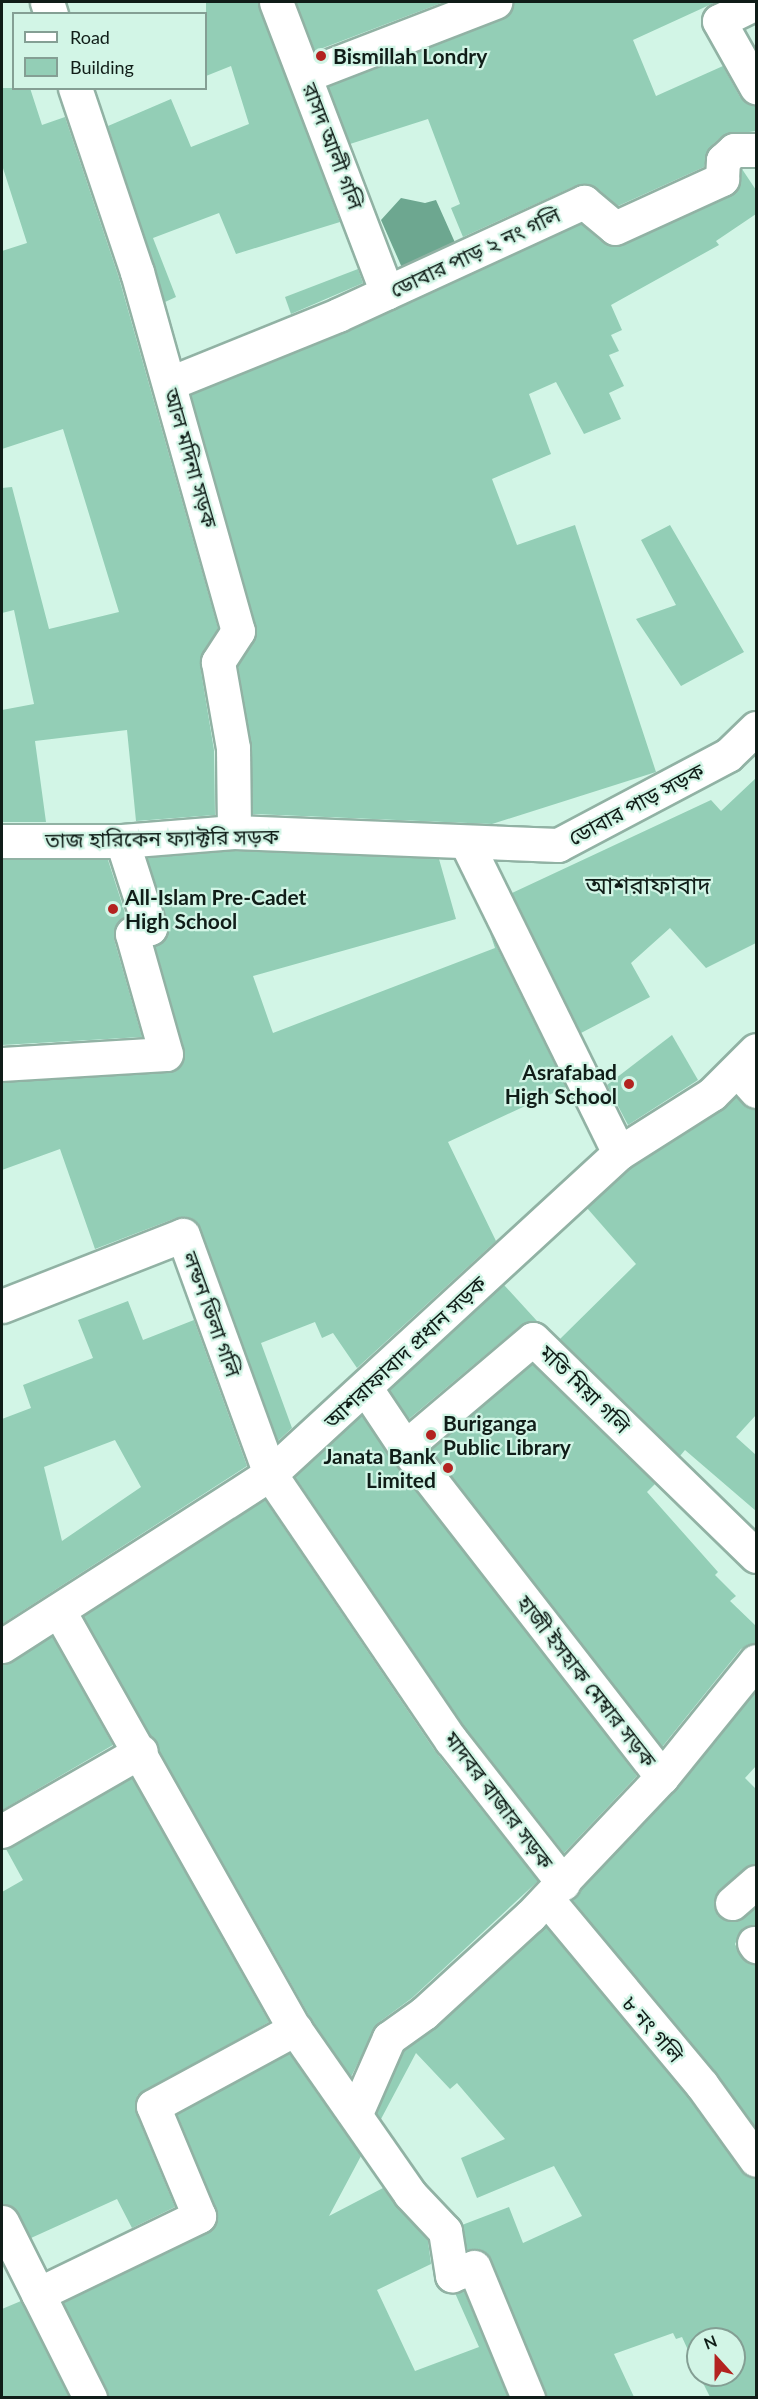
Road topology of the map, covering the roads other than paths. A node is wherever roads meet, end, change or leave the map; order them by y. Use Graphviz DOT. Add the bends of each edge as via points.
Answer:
graph roads {
  1 [pos="276,2"];
  2 [pos="495,2"];
  3 [pos="756,3"];
  4 [pos="306,75"];
  5 [pos="756,87"];
  6 [pos="76,90"];
  7 [pos="756,150"];
  8 [pos="387,292"];
  9 [pos="170,383"];
  10 [pos="756,728"];
  11 [pos="234,832"];
  12 [pos="2,841"];
  13 [pos="122,841"];
  14 [pos="467,844"];
  15 [pos="2,1064"];
  16 [pos="750,1070"];
  17 [pos="620,1154"];
  18 [pos="2,1306"];
  19 [pos="367,1389"];
  20 [pos="405,1447"];
  21 [pos="270,1474"];
  22 [pos="756,1556"];
  23 [pos="59,1611"];
  24 [pos="2,1646"];
  25 [pos="756,1660"];
  26 [pos="141,1751"];
  27 [pos="662,1777"];
  28 [pos="2,1831"];
  29 [pos="555,1891"];
  30 [pos="295,2029"];
  31 [pos="356,2113"];
  32 [pos="756,2160"];
  33 [pos="2,2222"];
  34 [pos="38,2294"];
  35 [pos="90,2397"];
  36 [pos="528,2397"];
  1 -- 4 [label="street, রাসদ আলী গলি"];
  2 -- 4 [label="street"];
  3 -- 5 [label="street" via="719,21"];
  4 -- 8 [label="street, রাসদ আলী গলি"];
  6 -- 9 [label="street, আল মদিনা সড়ক"];
  7 -- 8 [label="street, ডোবার পাড় ২ নং গলি" via="734,150 723,160 722,179 615,228 584,202"];
  8 -- 9 [label="street, ডোবার পাড় ২ নং গলি"];
  9 -- 11 [label="street, আল মদিনা সড়ক" via="238,631 218,662 233,748"];
  10 -- 14 [label="street, ডোবার পাড় সড়ক" via="728,755 558,845"];
  11 -- 13 [label="street, তাজ হারিকেন ফ্যাক্টরি সড়ক"];
  11 -- 14 [label="street, তাজ হারিকেন ফ্যাক্টরি সড়ক"];
  12 -- 13 [label="street, তাজ হারিকেন ফ্যাক্টরি সড়ক"];
  13 -- 15 [label="street" via="150,928 132,934 166,1054"];
  14 -- 17 [label="street"];
  16 -- 17 [label="street, আশরাফাবাদ প্রধান সড়ক"];
  17 -- 19 [label="street, আশরাফাবাদ প্রধান সড়ক"];
  18 -- 21 [label="street, লন্ডন ভিলা গলি" via="183,1235"];
  19 -- 20 [label="street, হাজী ইসহাক মেম্বার সড়ক"];
  19 -- 21 [label="street, আশরাফাবাদ প্রধান সড়ক"];
  20 -- 22 [label="street, মতি মিয়া গলি" via="533,1339"];
  20 -- 27 [label="street, হাজী ইসহাক মেম্বার সড়ক"];
  21 -- 23 [label="street, আশরাফাবাদ প্রধান সড়ক"];
  21 -- 29 [label="street, মাদবর বাজার সড়ক"];
  23 -- 24 [label="street, আশরাফাবাদ প্রধান সড়ক"];
  23 -- 26 [label="street"];
  25 -- 27 [label="street"];
  26 -- 28 [label="street"];
  26 -- 30 [label="street"];
  27 -- 29 [label="street, হাজী ইসহাক মেম্বার সড়ক"];
  29 -- 31 [label="street, হাজী ইসহাক মেম্বার সড়ক" via="424,2013 389,2038"];
  29 -- 32 [label="street, ৮ নং গলি"];
  30 -- 31 [label="street"];
  30 -- 34 [label="street" via="153,2106 199,2216"];
  31 -- 36 [label="street" via="410,2194 445,2231 452,2274 474,2266"];
  33 -- 34 [label="street"];
  34 -- 35 [label="street"];
}
